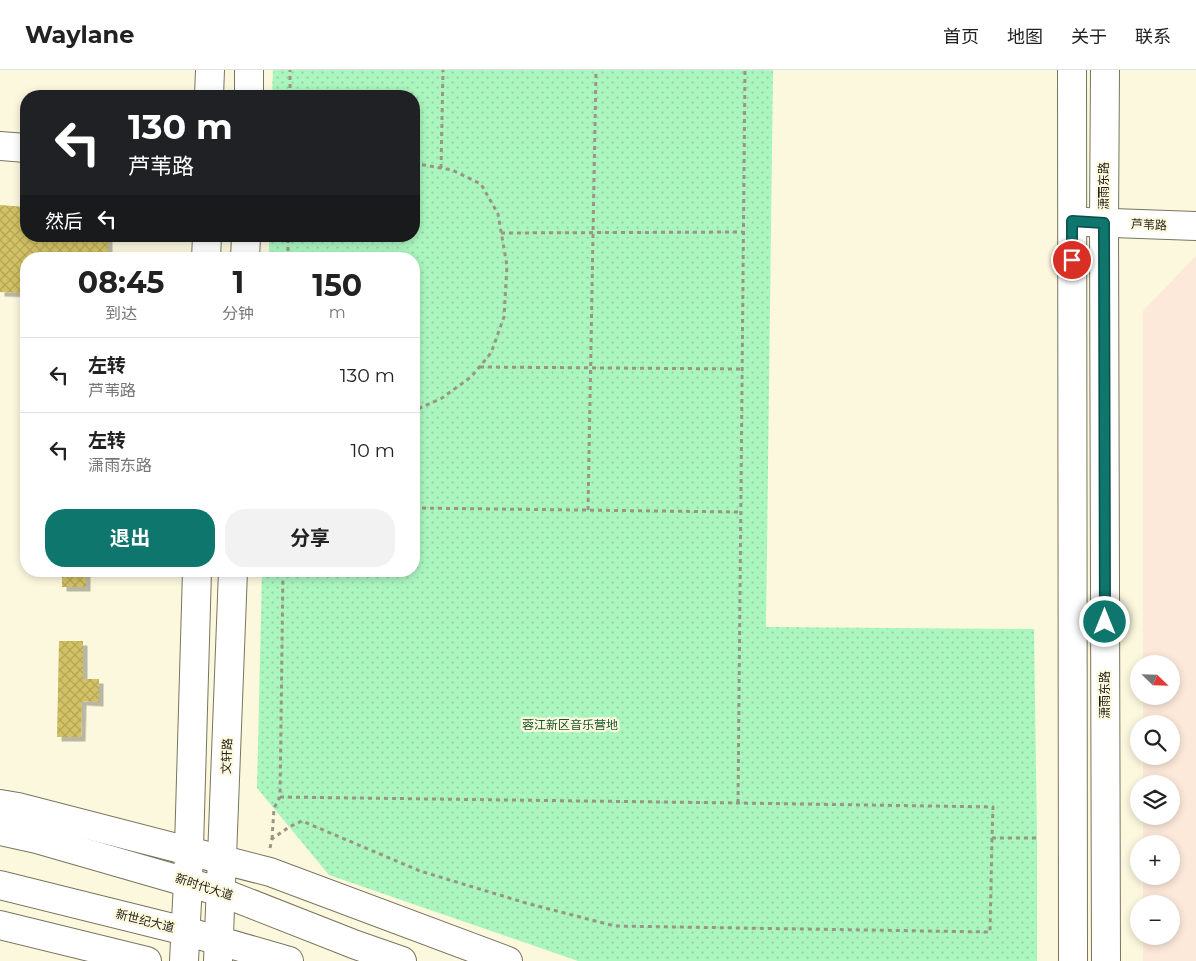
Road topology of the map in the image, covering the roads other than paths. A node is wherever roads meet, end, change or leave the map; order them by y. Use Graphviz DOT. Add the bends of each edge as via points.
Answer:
graph roads {
  1 [pos="210,70"];
  2 [pos="249,70"];
  3 [pos="1072,70"];
  4 [pos="1105,70"];
  5 [pos="209,90"];
  6 [pos="249,90"];
  7 [pos="0,146"];
  8 [pos="20,148"];
  9 [pos="1072,221"];
  10 [pos="1104,223"];
  11 [pos="1196,226"];
  12 [pos="197,577"];
  13 [pos="234,577"];
  14 [pos="0,804"];
  15 [pos="0,831"];
  16 [pos="189,852"];
  17 [pos="223,860"];
  18 [pos="188,882"];
  19 [pos="0,885"];
  20 [pos="222,892"];
  21 [pos="0,925"];
  22 [pos="185,931"];
  23 [pos="219,950"];
  24 [pos="147,961"];
  25 [pos="184,961"];
  26 [pos="289,961"];
  27 [pos="402,961"];
  28 [pos="508,961"];
  29 [pos="1073,961"];
  30 [pos="1106,961"];
  1 -- 5 [label="main road"];
  2 -- 6 [label="main road"];
  3 -- 9 [label="main road"];
  4 -- 10 [label="main road, 潇雨东路"];
  7 -- 8 [label="main road"];
  9 -- 10 [label="main road, 芦苇路"];
  9 -- 29 [label="main road"];
  10 -- 11 [label="main road, 芦苇路"];
  10 -- 30 [label="main road, 潇雨东路"];
  12 -- 16 [label="main road"];
  13 -- 17 [label="main road, 文轩路"];
  14 -- 16 [label="main road"];
  15 -- 18 [label="main road, 新时代大道"];
  16 -- 17 [label="main road"];
  16 -- 18 [label="main road"];
  17 -- 20 [label="main road, 文轩路"];
  17 -- 28 [label="main road" via="266,872"];
  18 -- 20 [label="main road, 新时代大道"];
  18 -- 22 [label="main road"];
  19 -- 22 [label="main road, 新世纪大道"];
  20 -- 23 [label="main road, 文轩路"];
  20 -- 27 [label="main road, 新时代大道"];
  21 -- 24 [label="main road"];
  22 -- 23 [label="main road, 新世纪大道"];
  22 -- 25 [label="main road"];
  23 -- 26 [label="main road, 新世纪大道"];
}
